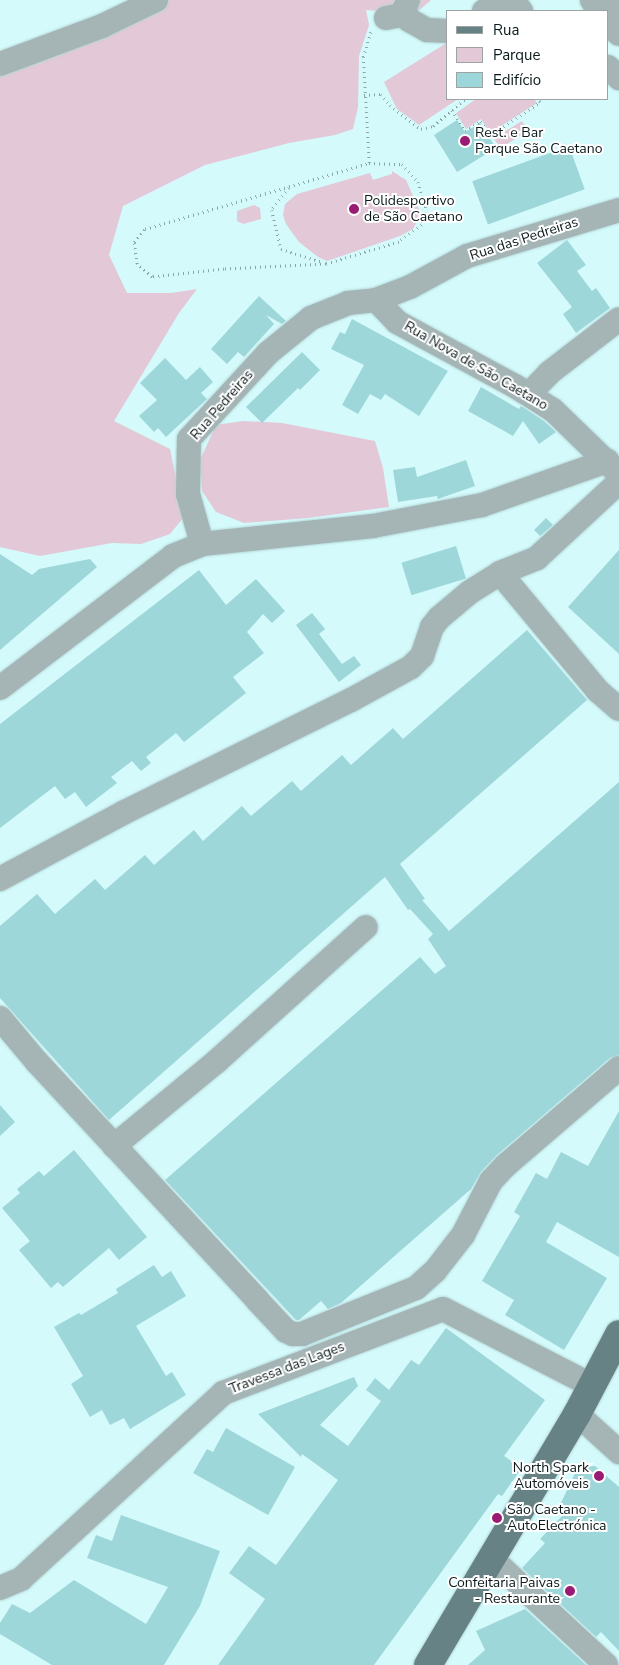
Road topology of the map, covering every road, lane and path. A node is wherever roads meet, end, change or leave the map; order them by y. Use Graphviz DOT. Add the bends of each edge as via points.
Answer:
graph roads {
  1 [pos="156,0"];
  2 [pos="502,0"];
  3 [pos="619,2"];
  4 [pos="486,10"];
  5 [pos="400,11"];
  6 [pos="609,11"];
  7 [pos="609,25"];
  8 [pos="446,31"];
  9 [pos="619,34"];
  10 [pos="0,64"];
  11 [pos="609,68"];
  12 [pos="619,78"];
  13 [pos="364,95"];
  14 [pos="464,100"];
  15 [pos="539,100"];
  16 [pos="452,110"];
  17 [pos="369,163"];
  18 [pos="290,186"];
  19 [pos="619,210"];
  20 [pos="326,264"];
  21 [pos="376,300"];
  22 [pos="619,320"];
  23 [pos="529,394"];
  24 [pos="613,467"];
  25 [pos="619,482"];
  26 [pos="202,544"];
  27 [pos="500,573"];
  28 [pos="0,688"];
  29 [pos="619,710"];
  30 [pos="0,879"];
  31 [pos="366,927"];
  32 [pos="0,1018"];
  33 [pos="619,1068"];
  34 [pos="114,1146"];
  35 [pos="619,1334"];
  36 [pos="592,1386"];
  37 [pos="577,1414"];
  38 [pos="619,1452"];
  39 [pos="491,1558"];
  40 [pos="0,1588"];
  41 [pos="428,1665"];
  42 [pos="606,1665"];
  1 -- 10 [label="street" via="102,26"];
  2 -- 4 [label="street"];
  3 -- 6 [label="street"];
  5 -- 8 [label="street" via="427,30"];
  5 -- 13 [label="path" via="370,32 363,56"];
  7 -- 9 [label="street"];
  11 -- 12 [label="street"];
  13 -- 16 [label="path" via="381,94 390,106 421,129 433,126"];
  13 -- 17 [label="path"];
  14 -- 16 [label="path"];
  15 -- 16 [label="path" via="490,136 481,121 465,131"];
  17 -- 18 [label="path"];
  17 -- 20 [label="path" via="402,164 418,182 426,206 422,225 399,242"];
  18 -- 20 [label="path" via="272,210 281,249"];
  18 -- 20 [label="path" via="145,230 134,242 137,264 152,277 224,269"];
  19 -- 21 [label="street, Rua das Pedreiras" via="467,256 410,287"];
  21 -- 23 [label="street, Rua Nova de São Caetano" via="397,322"];
  21 -- 26 [label="street, Rua Pedreiras" via="348,303 311,318 268,353 189,438 188,494"];
  22 -- 23 [label="street" via="549,373"];
  23 -- 24 [label="street, Rua Nova de São Caetano" via="553,410"];
  24 -- 26 [label="street" via="482,505 373,526"];
  25 -- 27 [label="street" via="541,555 530,563"];
  26 -- 28 [label="street" via="173,556"];
  27 -- 29 [label="street" via="597,690"];
  27 -- 30 [label="street" via="470,592 439,618 432,626 422,656 411,667"];
  31 -- 34 [label="street" via="217,1061"];
  32 -- 34 [label="street"];
  33 -- 34 [label="street" via="490,1181 463,1235 435,1271 416,1288 302,1334 286,1331"];
  35 -- 36 [label="main road"];
  36 -- 37 [label="main road"];
  36 -- 40 [label="street, Travessa das Lages" via="443,1308 223,1392 21,1580"];
  37 -- 38 [label="street"];
  37 -- 39 [label="main road"];
  39 -- 41 [label="main road"];
  39 -- 42 [label="street"];
}
